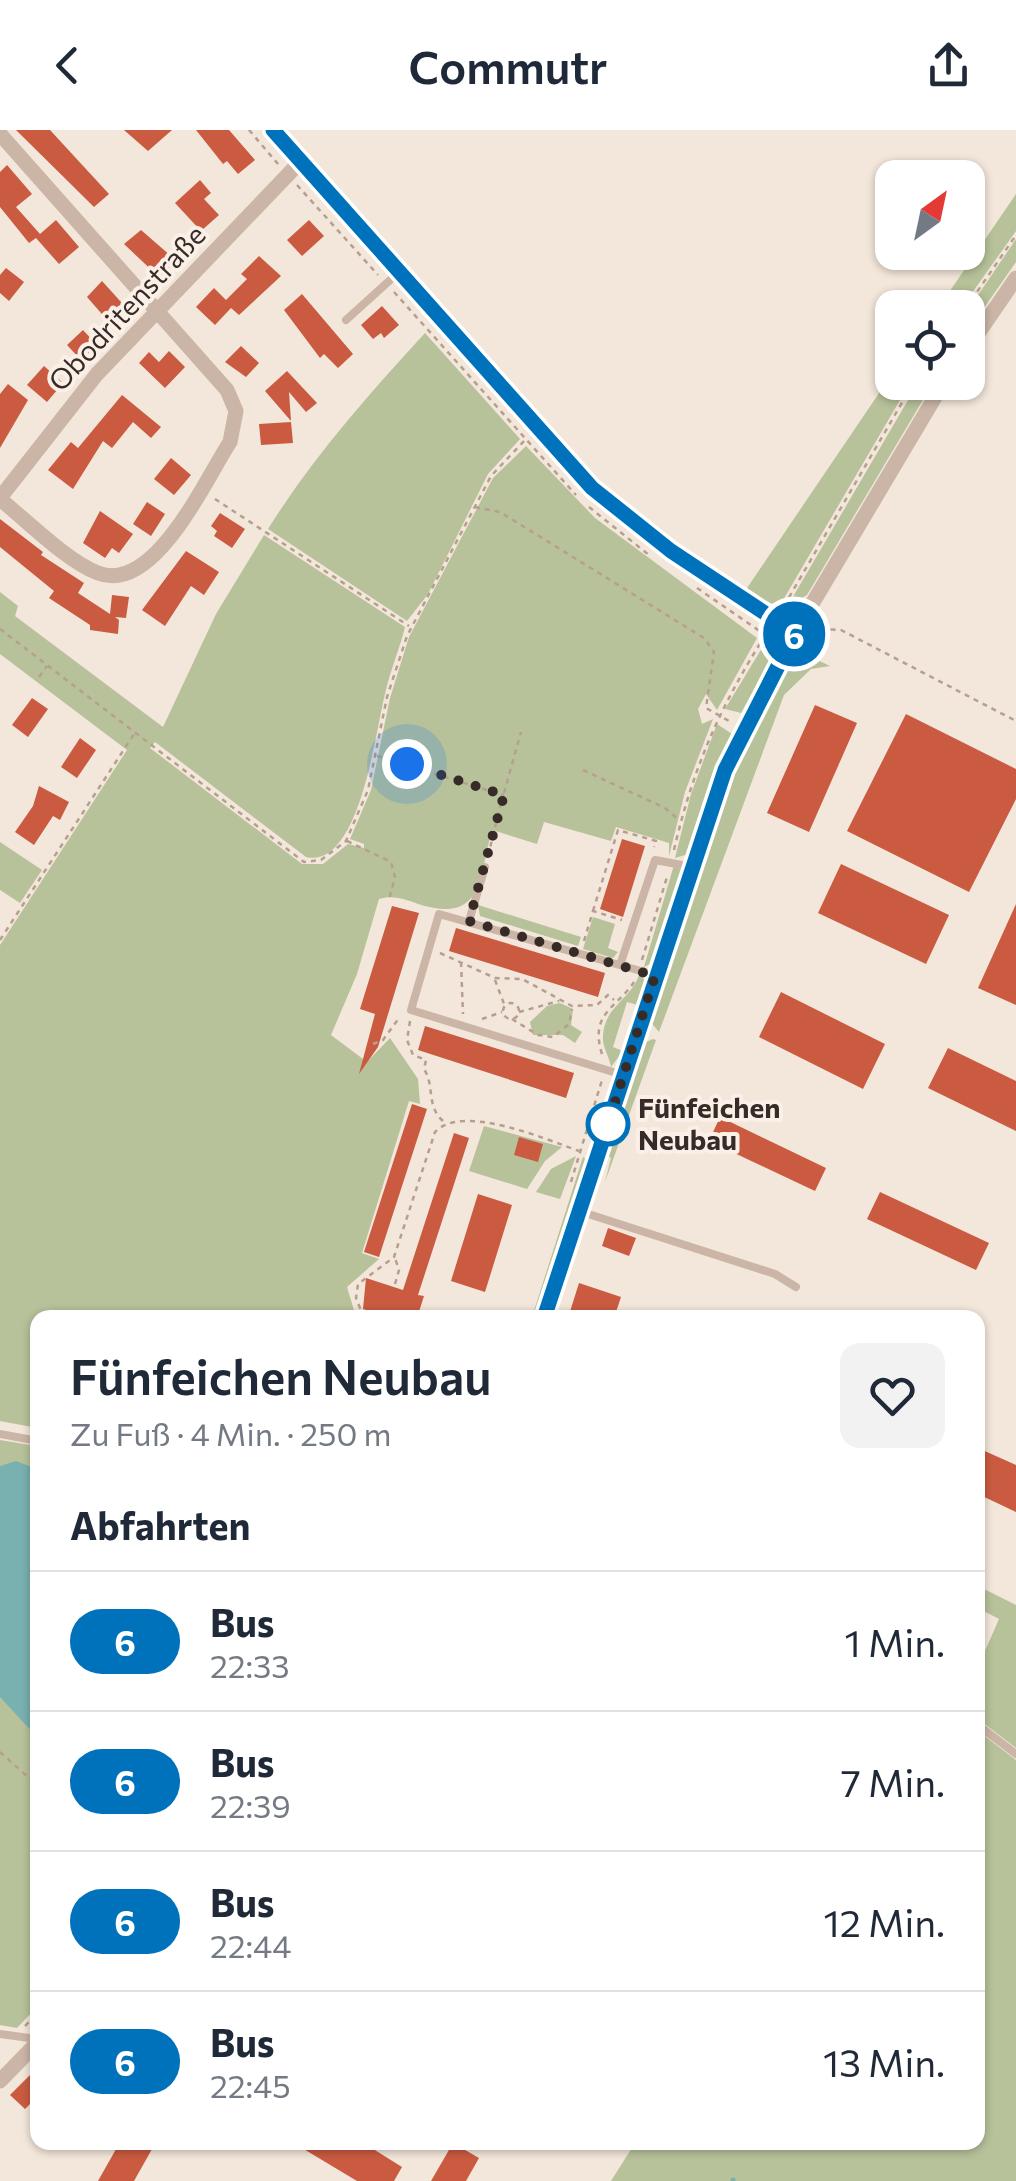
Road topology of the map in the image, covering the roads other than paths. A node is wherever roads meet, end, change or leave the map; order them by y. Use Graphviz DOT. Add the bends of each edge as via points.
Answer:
graph roads {
  1 [pos="274,130"];
  2 [pos="0,134"];
  3 [pos="301,162"];
  4 [pos="399,272"];
  5 [pos="1016,278"];
  6 [pos="157,312"];
  7 [pos="346,320"];
  8 [pos="985,323"];
  9 [pos="933,400"];
  10 [pos="0,498"];
  11 [pos="795,633"];
  12 [pos="485,867"];
  13 [pos="693,867"];
  14 [pos="469,921"];
  15 [pos="620,965"];
  16 [pos="655,976"];
  17 [pos="624,1076"];
  18 [pos="579,1211"];
  19 [pos="796,1287"];
  20 [pos="547,1310"];
  21 [pos="0,1434"];
  22 [pos="30,1440"];
  23 [pos="985,1730"];
  24 [pos="1016,1754"];
  25 [pos="0,2034"];
  26 [pos="30,2038"];
  27 [pos="30,2049"];
  28 [pos="0,2081"];
  1 -- 3 [label="street"];
  2 -- 6 [label="street"];
  3 -- 4 [label="street"];
  3 -- 6 [label="street, Obodritenstraße"];
  4 -- 7 [label="lane"];
  4 -- 11 [label="street" via="592,488 671,551"];
  5 -- 8 [label="street"];
  6 -- 10 [label="street, Obodritenstraße" via="70,404"];
  6 -- 10 [label="street" via="227,390 236,412 230,442 151,562 112,576 91,570"];
  9 -- 11 [label="street"];
  11 -- 13 [label="street" via="725,770"];
  12 -- 14 [label="lane"];
  13 -- 15 [label="lane" via="654,860"];
  13 -- 16 [label="street"];
  14 -- 15 [label="lane"];
  14 -- 17 [label="lane" via="439,914 411,1010"];
  15 -- 16 [label="lane"];
  16 -- 17 [label="street"];
  17 -- 18 [label="street"];
  18 -- 19 [label="lane" via="776,1274"];
  18 -- 20 [label="street"];
  21 -- 22 [label="lane"];
  23 -- 24 [label="lane"];
  25 -- 26 [label="lane"];
  27 -- 28 [label="street"];
}
